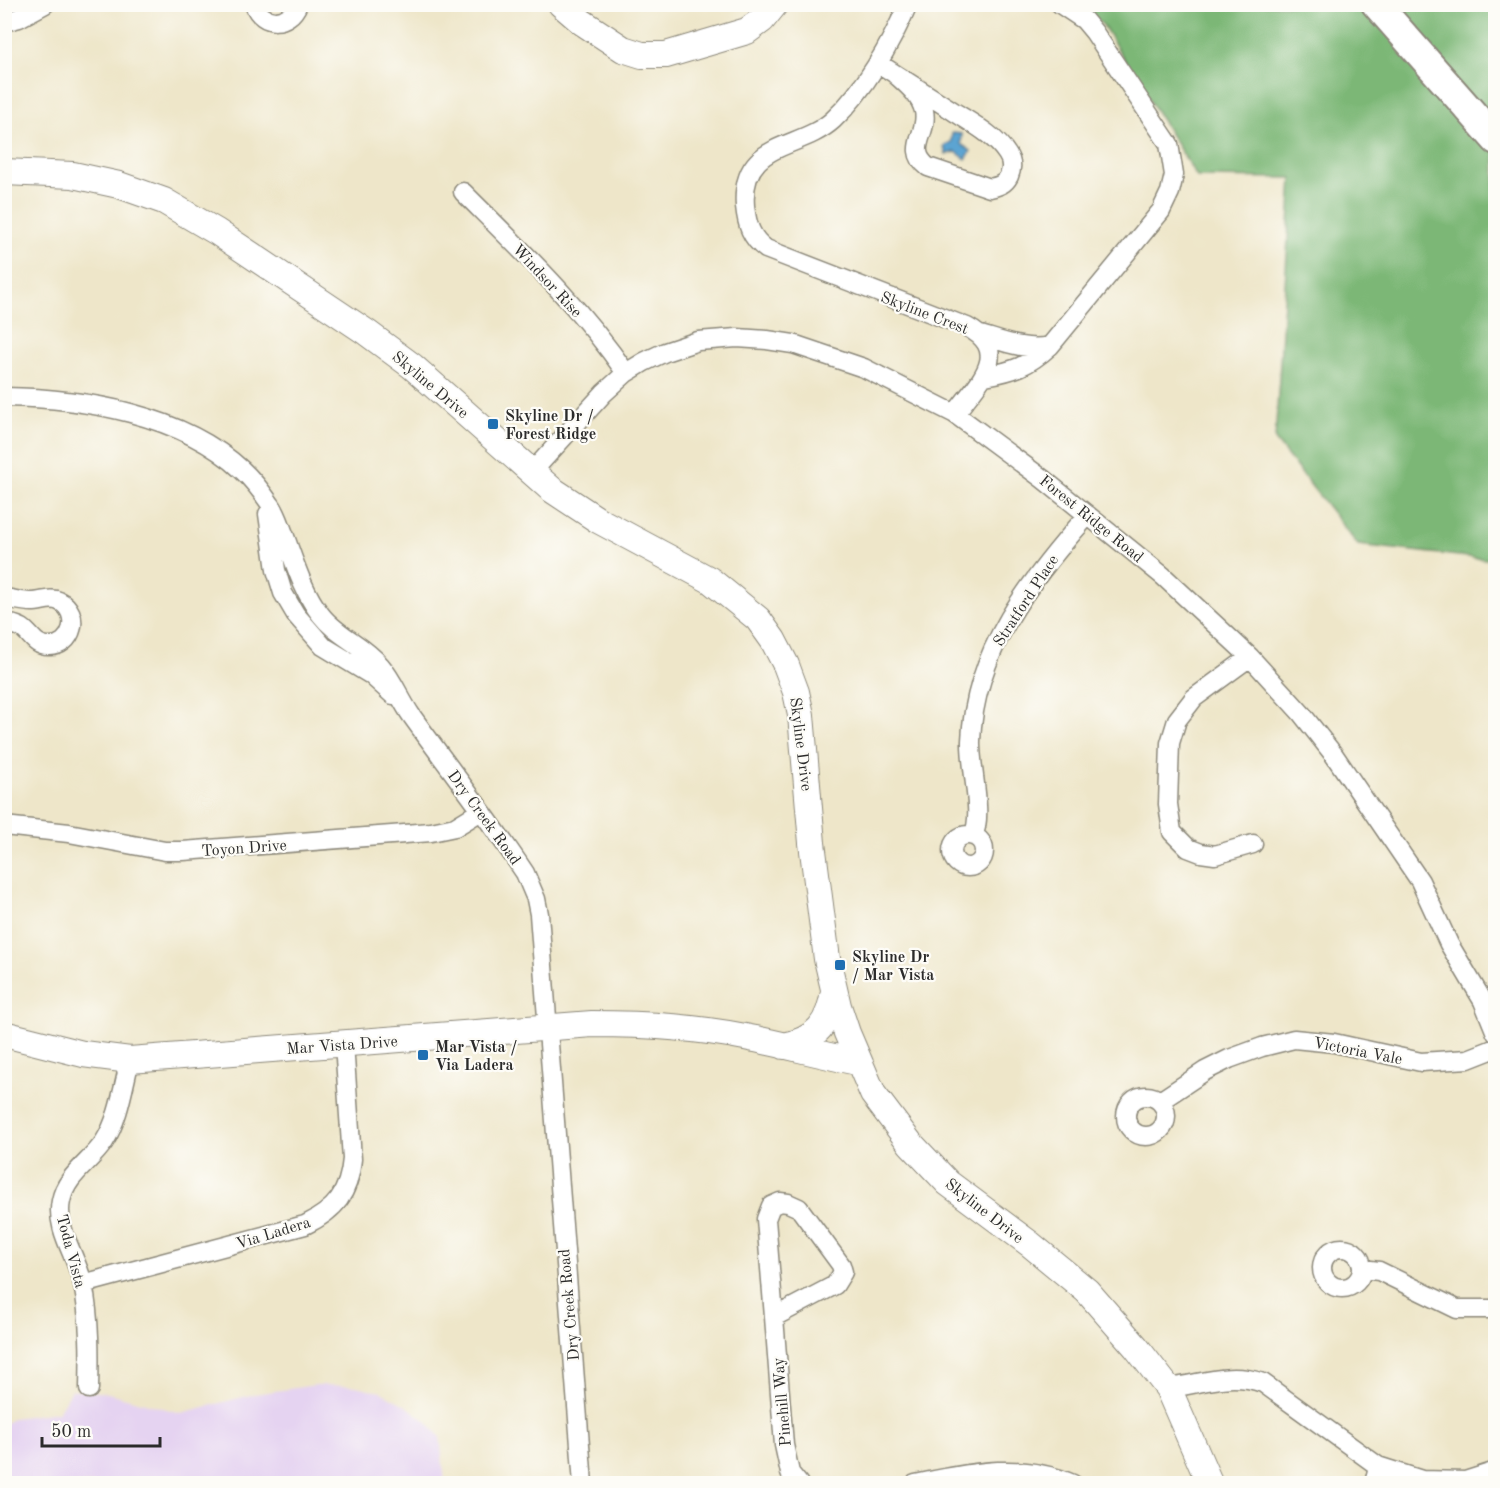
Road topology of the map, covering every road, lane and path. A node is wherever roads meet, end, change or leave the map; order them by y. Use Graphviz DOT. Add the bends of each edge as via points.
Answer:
graph roads {
  1 [pos="45,4"];
  2 [pos="254,4"];
  3 [pos="298,4"];
  4 [pos="561,4"];
  5 [pos="775,4"];
  6 [pos="908,4"];
  7 [pos="1060,4"];
  8 [pos="1376,4"];
  9 [pos="4,22"];
  10 [pos="878,63"];
  11 [pos="895,74"];
  12 [pos="1496,140"];
  13 [pos="4,172"];
  14 [pos="463,192"];
  15 [pos="981,335"];
  16 [pos="1050,346"];
  17 [pos="626,373"];
  18 [pos="985,376"];
  19 [pos="4,397"];
  20 [pos="955,414"];
  21 [pos="531,473"];
  22 [pos="1088,515"];
  23 [pos="4,598"];
  24 [pos="4,622"];
  25 [pos="1250,657"];
  26 [pos="481,811"];
  27 [pos="4,826"];
  28 [pos="973,836"];
  29 [pos="1253,844"];
  30 [pos="834,991"];
  31 [pos="547,1028"];
  32 [pos="1496,1033"];
  33 [pos="4,1034"];
  34 [pos="344,1044"];
  35 [pos="784,1046"];
  36 [pos="1496,1048"];
  37 [pos="130,1060"];
  38 [pos="858,1062"];
  39 [pos="873,1094"];
  40 [pos="1160,1101"];
  41 [pos="1362,1269"];
  42 [pos="83,1284"];
  43 [pos="1496,1310"];
  44 [pos="774,1317"];
  45 [pos="1168,1388"];
  46 [pos="89,1389"];
  47 [pos="1496,1471"];
  48 [pos="1376,1475"];
  49 [pos="583,1484"];
  50 [pos="799,1484"];
  51 [pos="915,1484"];
  52 [pos="1073,1484"];
  53 [pos="1210,1484"];
  1 -- 9 [label="street"];
  2 -- 3 [label="street" via="263,18 277,22 290,17"];
  4 -- 5 [label="street" via="623,49 642,55 666,55 747,31"];
  6 -- 10 [label="street, Skyline Crest"];
  7 -- 16 [label="street" via="1094,32 1169,144 1174,175 1161,211"];
  8 -- 12 [label="main road"];
  10 -- 11 [label="street"];
  10 -- 15 [label="street, Skyline Crest" via="833,120 776,148 752,169 744,196 751,233 756,242 786,258"];
  11 -- 11 [label="street" via="997,143 1011,162 1008,179 990,188 921,162 917,154 925,113 916,93"];
  13 -- 21 [label="street, Skyline Drive" via="74,175 120,185 164,201 366,332 443,392"];
  14 -- 17 [label="street, Windsor Rise" via="548,277"];
  15 -- 16 [label="street" via="1028,348"];
  15 -- 18 [label="street, Skyline Crest" via="990,355"];
  16 -- 18 [label="street" via="1014,371"];
  17 -- 20 [label="street, Forest Ridge Road" via="665,352 698,341 767,340 793,344 864,368"];
  17 -- 21 [label="street, Forest Ridge Road"];
  18 -- 20 [label="street"];
  19 -- 26 [label="street, Dry Creek Road" via="111,407 157,421 231,460 250,478 275,513 315,607 381,665"];
  20 -- 22 [label="street, Forest Ridge Road"];
  21 -- 30 [label="street, Skyline Drive" via="598,520 710,580 758,619 773,640 786,665 801,715 812,843"];
  22 -- 25 [label="street, Forest Ridge Road" via="1174,586"];
  22 -- 28 [label="street, Stratford Place" via="1042,570 994,642 972,724 977,819"];
  23 -- 24 [label="street" via="33,602 55,599 68,608 73,622 63,642 48,646 17,625"];
  25 -- 29 [label="street" via="1194,698 1177,720 1170,743 1167,804 1172,832 1188,848 1215,855"];
  25 -- 32 [label="street, Forest Ridge Road" via="1334,755 1420,881"];
  26 -- 27 [label="street, Toyon Drive" via="455,827 431,832 183,852"];
  26 -- 31 [label="street, Dry Creek Road" via="525,873 536,899"];
  30 -- 35 [label="street" via="831,1011 822,1025 800,1043"];
  30 -- 38 [label="street, Skyline Drive"];
  31 -- 34 [label="street, Mar Vista Drive"];
  31 -- 35 [label="street, Mar Vista Drive" via="660,1026"];
  31 -- 49 [label="street, Dry Creek Road"];
  33 -- 37 [label="street, Mar Vista Drive" via="83,1054"];
  34 -- 37 [label="street, Mar Vista Drive"];
  34 -- 42 [label="street, Via Ladera" via="351,1176 328,1211 305,1225"];
  35 -- 38 [label="street, Mar Vista Drive"];
  35 -- 39 [label="street" via="828,1066"];
  36 -- 40 [label="street, Victoria Vale" via="1468,1059 1421,1062 1334,1042 1294,1039 1229,1059"];
  37 -- 42 [label="street, Toda Vista" via="112,1127 74,1175 61,1200 63,1228"];
  38 -- 39 [label="street, Skyline Drive"];
  39 -- 45 [label="street, Skyline Drive" via="910,1143 948,1183 1087,1291"];
  41 -- 43 [label="street" via="1379,1272 1457,1309"];
  42 -- 46 [label="street, Toda Vista" via="90,1338"];
  44 -- 44 [label="street, Pinehill Way" via="766,1219 771,1206 780,1202 799,1208 843,1272 835,1285"];
  44 -- 50 [label="street, Pinehill Way" via="784,1445 790,1473"];
  45 -- 48 [label="street" via="1233,1376 1263,1383"];
  45 -- 53 [label="street, Skyline Drive"];
  47 -- 48 [label="street" via="1465,1481"];
  51 -- 52 [label="street" via="1011,1469 1041,1473"];
}
